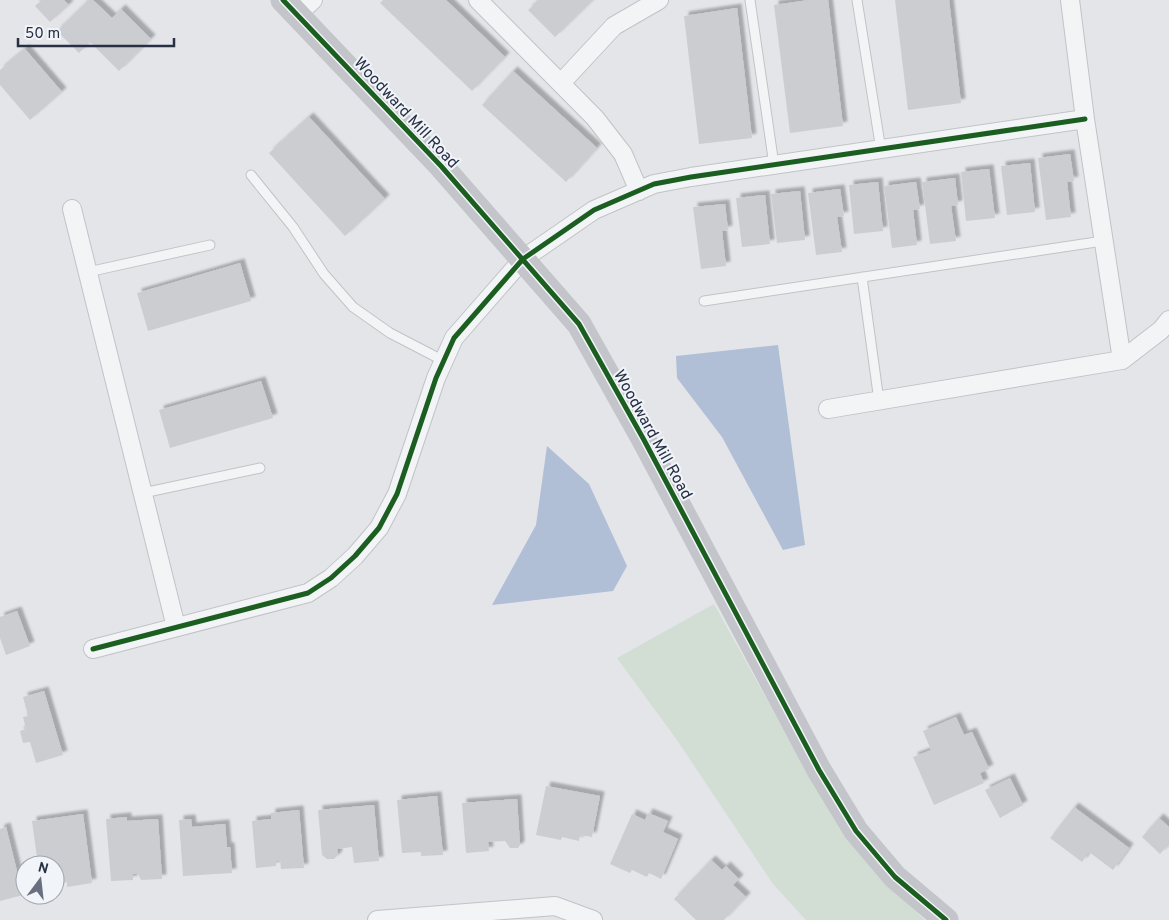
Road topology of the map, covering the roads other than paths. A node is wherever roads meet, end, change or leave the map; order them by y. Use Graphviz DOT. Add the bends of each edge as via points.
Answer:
graph roads {
  1 [pos="659,0"];
  2 [pos="750,0"];
  3 [pos="857,0"];
  4 [pos="1070,0"];
  5 [pos="483,2"];
  6 [pos="298,5"];
  7 [pos="561,83"];
  8 [pos="1085,119"];
  9 [pos="881,150"];
  10 [pos="774,165"];
  11 [pos="251,176"];
  12 [pos="639,191"];
  13 [pos="72,209"];
  14 [pos="1103,241"];
  15 [pos="210,246"];
  16 [pos="522,259"];
  17 [pos="88,272"];
  18 [pos="862,277"];
  19 [pos="704,301"];
  20 [pos="1169,320"];
  21 [pos="444,360"];
  22 [pos="1122,360"];
  23 [pos="879,401"];
  24 [pos="828,409"];
  25 [pos="260,468"];
  26 [pos="143,493"];
  27 [pos="176,627"];
  28 [pos="93,649"];
  29 [pos="377,920"];
  30 [pos="593,920"];
  31 [pos="946,920"];
  1 -- 7 [label="street" via="614,26"];
  2 -- 10 [label="lane"];
  3 -- 9 [label="lane"];
  4 -- 8 [label="street"];
  5 -- 7 [label="street"];
  6 -- 16 [label="street, Woodward Mill Road"];
  7 -- 12 [label="street" via="624,154"];
  8 -- 9 [label="street"];
  8 -- 14 [label="street"];
  9 -- 10 [label="street"];
  10 -- 12 [label="street" via="654,184"];
  11 -- 21 [label="lane" via="353,308 390,333"];
  12 -- 16 [label="street" via="594,210"];
  13 -- 17 [label="street"];
  14 -- 18 [label="lane"];
  14 -- 22 [label="street"];
  15 -- 17 [label="lane"];
  16 -- 21 [label="street" via="454,338"];
  16 -- 31 [label="street, Woodward Mill Road" via="579,324 644,440 818,770 856,831 895,877"];
  17 -- 26 [label="street"];
  18 -- 19 [label="lane"];
  18 -- 23 [label="lane"];
  20 -- 22 [label="street"];
  21 -- 27 [label="street" via="397,494 379,528 356,556 332,578 308,593"];
  22 -- 23 [label="street"];
  23 -- 24 [label="street"];
  25 -- 26 [label="lane"];
  26 -- 27 [label="street"];
  27 -- 28 [label="street"];
  29 -- 30 [label="street" via="555,906"];
}
